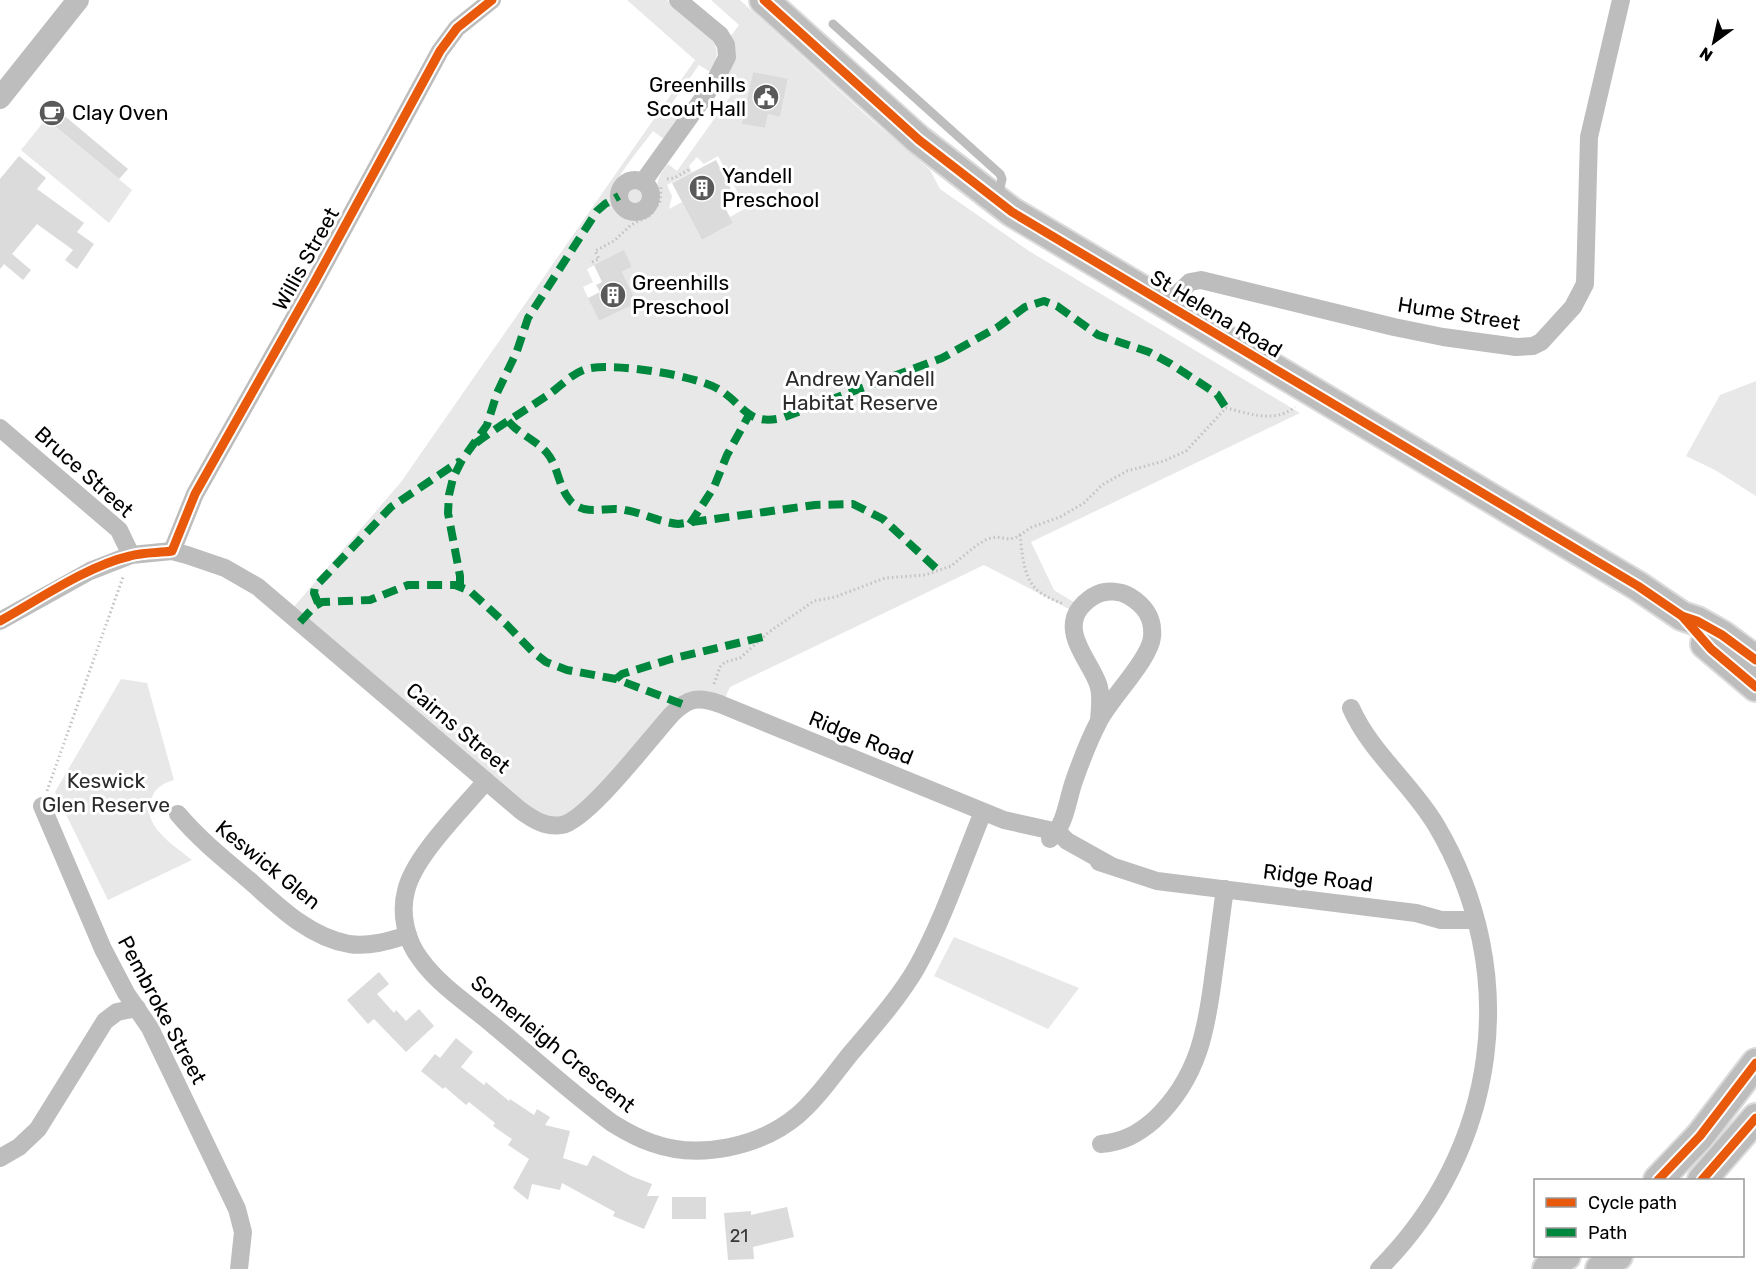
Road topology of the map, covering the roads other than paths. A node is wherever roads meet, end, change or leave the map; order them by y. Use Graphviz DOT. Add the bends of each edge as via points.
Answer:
graph roads {
  1 [pos="78,0"];
  2 [pos="492,0"];
  3 [pos="678,0"];
  4 [pos="764,0"];
  5 [pos="1621,0"];
  6 [pos="834,24"];
  7 [pos="0,98"];
  8 [pos="643,182"];
  9 [pos="997,201"];
  10 [pos="1166,304"];
  11 [pos="0,428"];
  12 [pos="172,551"];
  13 [pos="130,555"];
  14 [pos="1682,616"];
  15 [pos="0,621"];
  16 [pos="1756,660"];
  17 [pos="1756,687"];
  18 [pos="705,700"];
  19 [pos="1351,708"];
  20 [pos="1099,720"];
  21 [pos="486,781"];
  22 [pos="42,807"];
  23 [pos="983,812"];
  24 [pos="178,814"];
  25 [pos="1052,833"];
  26 [pos="1225,889"];
  27 [pos="1473,912"];
  28 [pos="408,935"];
  29 [pos="137,1008"];
  30 [pos="1756,1063"];
  31 [pos="1756,1118"];
  32 [pos="1101,1144"];
  33 [pos="0,1158"];
  34 [pos="1659,1179"];
  35 [pos="1703,1179"];
  36 [pos="1565,1257"];
  37 [pos="1617,1257"];
  38 [pos="239,1269"];
  39 [pos="1379,1269"];
  40 [pos="1547,1269"];
  41 [pos="1600,1269"];
  1 -- 7 [label="street"];
  2 -- 12 [label="street, Willis Street" via="457,28 440,51 195,494"];
  3 -- 8 [label="street" via="720,35 727,57 714,83"];
  4 -- 9 [label="main road, St Helena Road" via="919,140"];
  5 -- 10 [label="street, Hume Street" via="1589,138 1585,284 1573,307 1541,342 1516,347 1443,337 1201,280 1190,282"];
  6 -- 9 [label="lane" via="999,174 1002,179"];
  9 -- 10 [label="main road, St Helena Road"];
  10 -- 14 [label="main road, St Helena Road"];
  11 -- 13 [label="street, Bruce Street" via="119,530"];
  12 -- 13 [label="street"];
  12 -- 21 [label="street, Cairns Street" via="208,561 258,587"];
  13 -- 15 [label="street" via="90,571"];
  14 -- 16 [label="main road, St Helena Road" via="1722,635"];
  14 -- 17 [label="main road, St Helena Road" via="1711,649"];
  18 -- 21 [label="street, Cairns Street" via="682,704 589,808 570,822 539,823"];
  18 -- 23 [label="street, Ridge Road"];
  19 -- 27 [label="street" via="1369,741 1436,824 1463,878"];
  20 -- 20 [label="street" via="1101,694 1076,640 1074,622 1077,612 1091,598 1107,592 1124,593 1148,613 1152,639"];
  20 -- 25 [label="street"];
  21 -- 28 [label="street, Somerleigh Crescent" via="412,874 403,908"];
  22 -- 29 [label="street, Pembroke Street" via="103,949"];
  23 -- 25 [label="street, Ridge Road" via="1027,834"];
  23 -- 28 [label="street, Somerleigh Crescent" via="931,938 895,1001 799,1114 773,1132 731,1147 668,1148 638,1138 612,1123 434,974 421,960"];
  24 -- 28 [label="street, Keswick Glen" via="204,843 288,914 318,933 360,945"];
  25 -- 26 [label="street, Ridge Road" via="1074,854 1157,880"];
  26 -- 27 [label="street, Ridge Road" via="1416,913"];
  26 -- 32 [label="street" via="1210,1007 1191,1071 1174,1098 1150,1123 1124,1140"];
  27 -- 39 [label="street" via="1489,1012 1480,1092 1462,1148 1439,1193"];
  29 -- 33 [label="street" via="117,1012 105,1021 38,1129"];
  29 -- 38 [label="street, Pembroke Street" via="241,1219 243,1245"];
  30 -- 34 [label="main road" via="1700,1136"];
  31 -- 35 [label="main road"];
  36 -- 40 [label="main road"];
  37 -- 41 [label="main road"];
}
